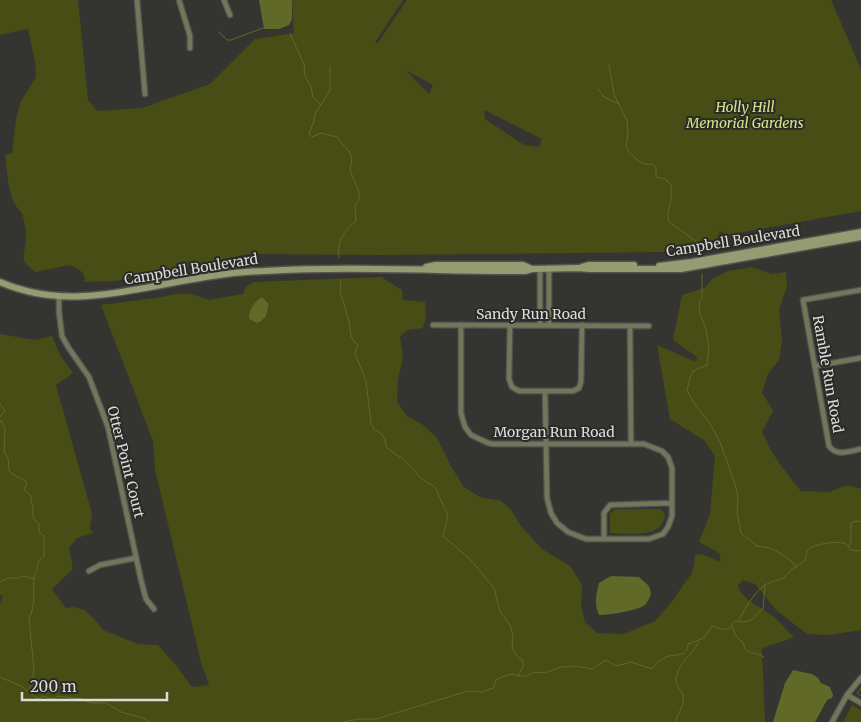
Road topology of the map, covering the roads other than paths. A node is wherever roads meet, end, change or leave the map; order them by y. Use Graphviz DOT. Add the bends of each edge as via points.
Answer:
graph roads {
  1 [pos="137,0"];
  2 [pos="179,0"];
  3 [pos="224,0"];
  4 [pos="230,15"];
  5 [pos="190,48"];
  6 [pos="145,94"];
  7 [pos="861,232"];
  8 [pos="861,237"];
  9 [pos="549,268"];
  10 [pos="578,268"];
  11 [pos="540,269"];
  12 [pos="0,282"];
  13 [pos="861,290"];
  14 [pos="60,297"];
  15 [pos="433,325"];
  16 [pos="461,325"];
  17 [pos="510,325"];
  18 [pos="540,325"];
  19 [pos="549,325"];
  20 [pos="582,326"];
  21 [pos="630,326"];
  22 [pos="649,326"];
  23 [pos="861,358"];
  24 [pos="815,366"];
  25 [pos="546,391"];
  26 [pos="546,444"];
  27 [pos="631,444"];
  28 [pos="861,449"];
  29 [pos="672,503"];
  30 [pos="604,540"];
  31 [pos="136,558"];
  32 [pos="88,571"];
  33 [pos="154,609"];
  34 [pos="861,678"];
  35 [pos="847,695"];
  36 [pos="861,703"];
  37 [pos="832,722"];
  1 -- 6 [label="street"];
  2 -- 5 [label="street" via="190,36"];
  3 -- 4 [label="street"];
  7 -- 10 [label="street, Campbell Boulevard" via="674,265 589,265"];
  8 -- 10 [label="street, Campbell Boulevard" via="681,269"];
  9 -- 10 [label="street, Campbell Boulevard"];
  9 -- 11 [label="street, Campbell Boulevard"];
  9 -- 19 [label="street"];
  11 -- 14 [label="street, Campbell Boulevard" via="255,271 102,296"];
  11 -- 18 [label="street"];
  12 -- 14 [label="street, Campbell Boulevard" via="28,292"];
  13 -- 24 [label="street, Ramble Run Road" via="803,300"];
  14 -- 31 [label="street, Otter Point Court" via="62,336 89,377 108,427"];
  15 -- 16 [label="street, Sandy Run Road"];
  16 -- 17 [label="street, Sandy Run Road"];
  16 -- 26 [label="street, Morgan Run Road" via="461,413 467,430 476,439 488,443"];
  17 -- 18 [label="street, Sandy Run Road"];
  17 -- 25 [label="street" via="511,385 519,391"];
  18 -- 19 [label="street, Sandy Run Road"];
  19 -- 20 [label="street, Sandy Run Road"];
  20 -- 21 [label="street, Sandy Run Road"];
  20 -- 25 [label="street" via="580,386 573,391"];
  21 -- 22 [label="street, Sandy Run Road"];
  21 -- 27 [label="street"];
  23 -- 24 [label="street"];
  24 -- 28 [label="street, Ramble Run Road" via="829,446 837,452"];
  25 -- 26 [label="street"];
  26 -- 27 [label="street, Morgan Run Road"];
  26 -- 30 [label="street" via="547,498 553,517 574,536"];
  27 -- 29 [label="street, Morgan Run Road" via="650,445 668,457 672,468"];
  29 -- 30 [label="street" via="670,524 659,536"];
  29 -- 30 [label="street" via="610,504 604,513"];
  31 -- 32 [label="street" via="100,565"];
  31 -- 33 [label="street, Otter Point Court" via="146,599"];
  34 -- 35 [label="street"];
  35 -- 36 [label="street"];
  35 -- 37 [label="street"];
}
